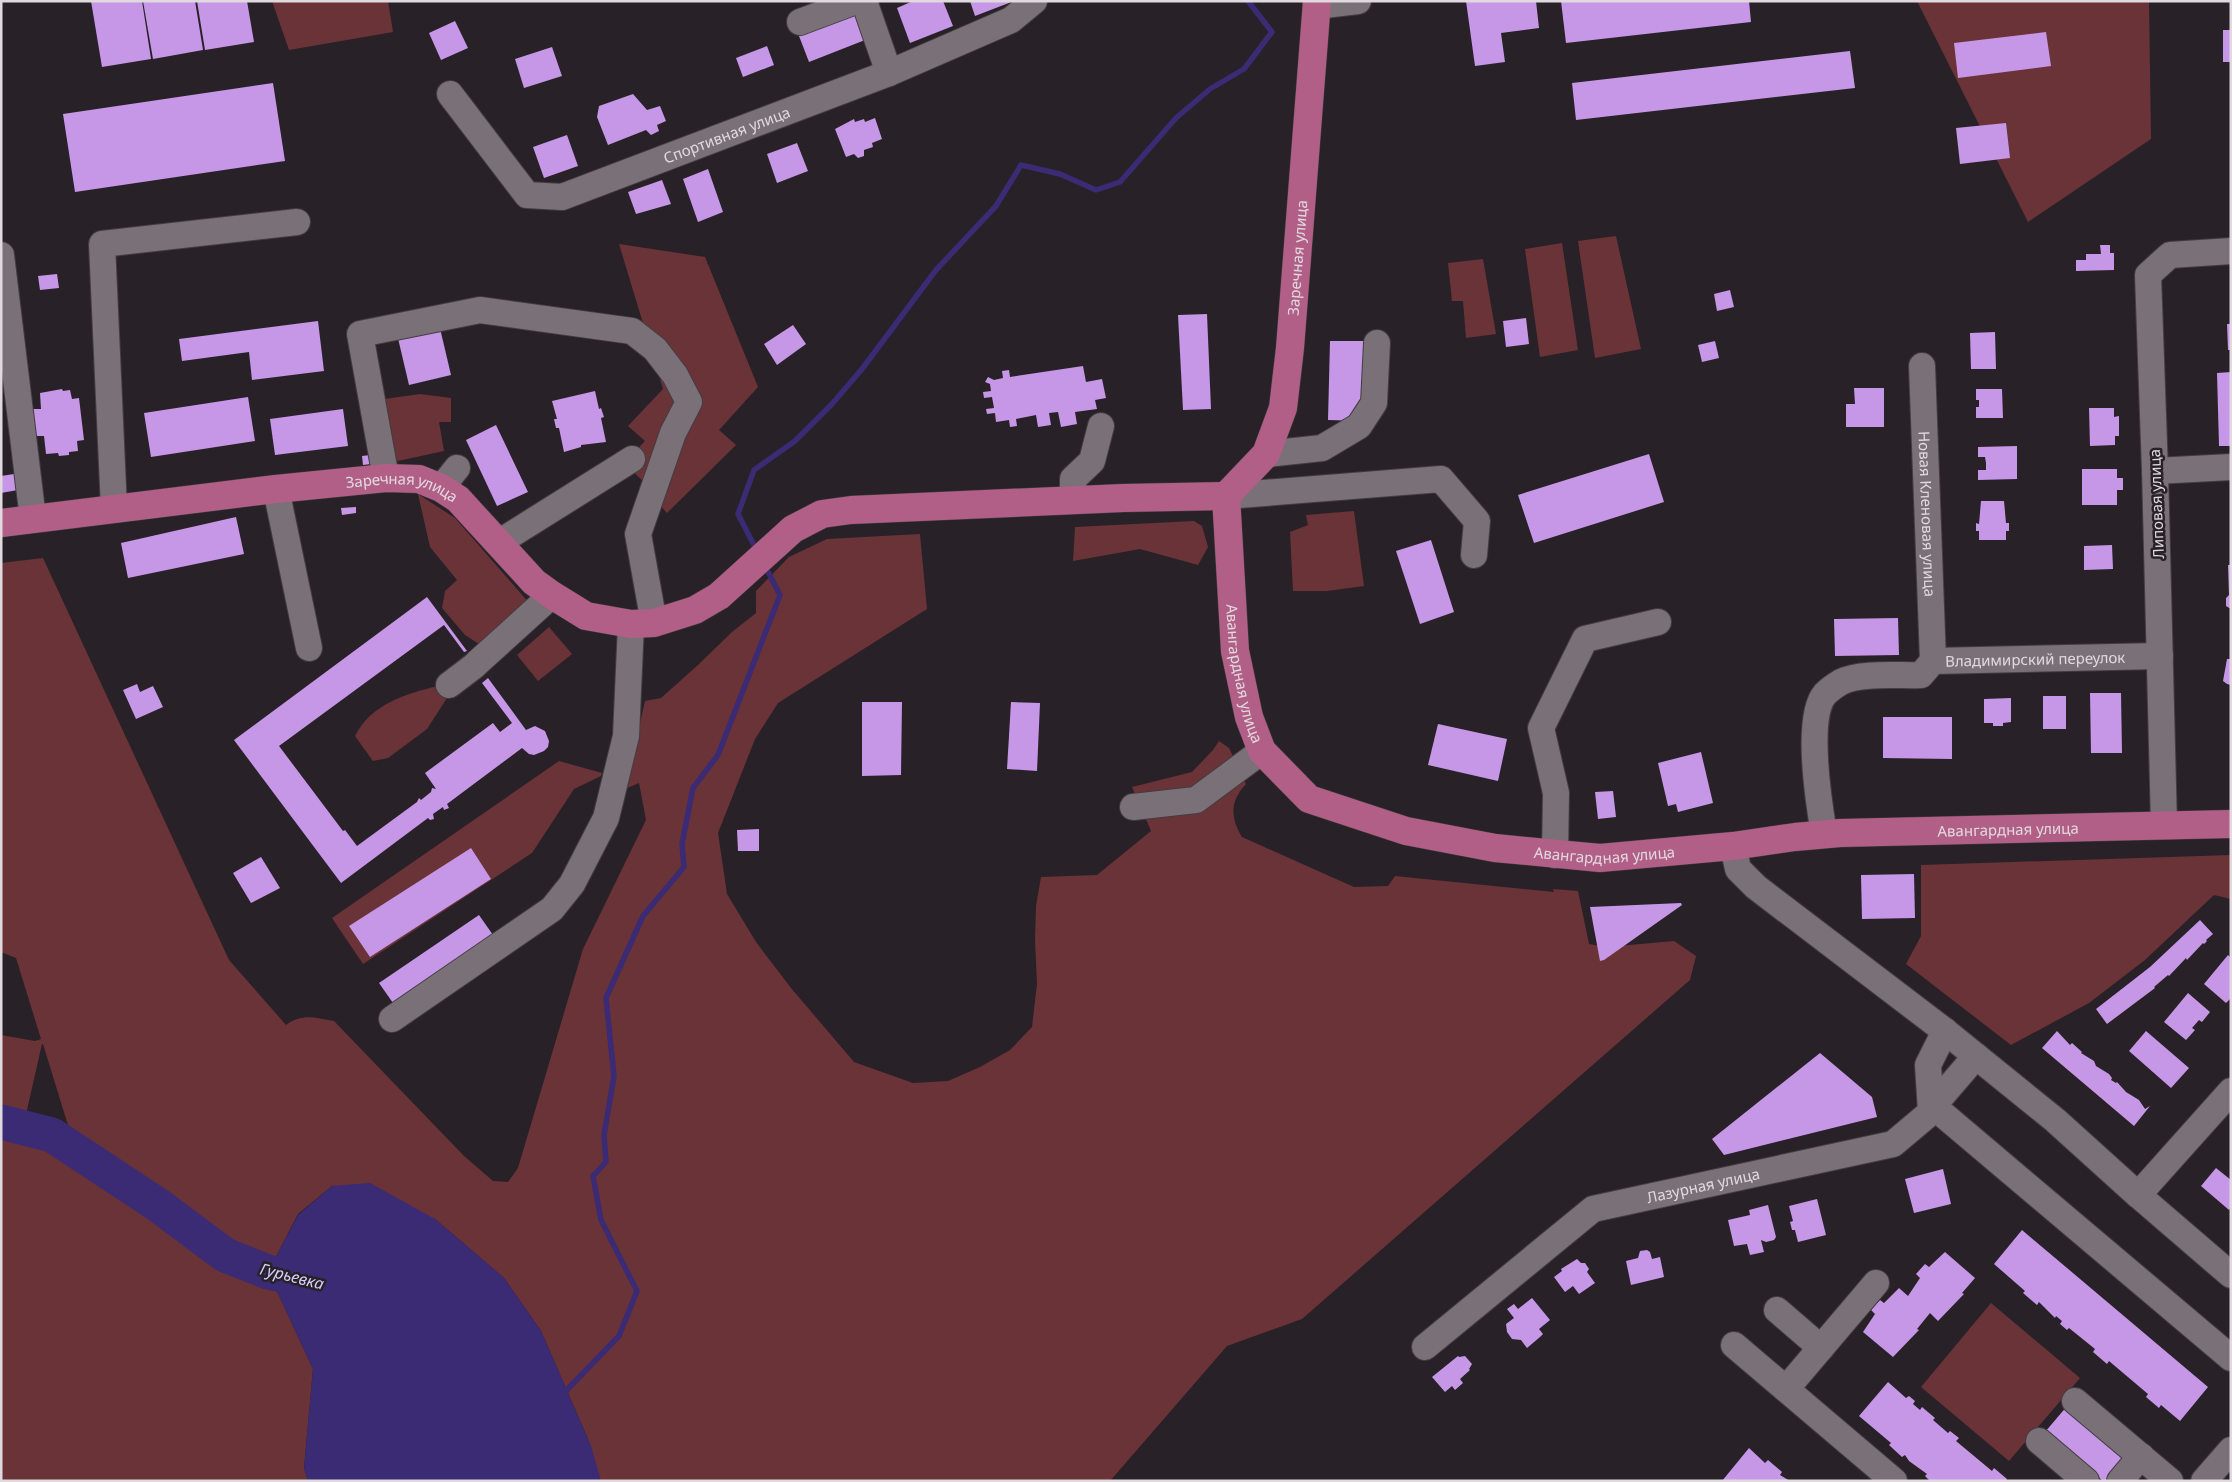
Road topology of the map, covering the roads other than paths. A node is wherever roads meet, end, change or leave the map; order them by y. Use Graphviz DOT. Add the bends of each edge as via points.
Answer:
graph roads {
  1 [pos="856,1"];
  2 [pos="864,1"];
  3 [pos="1034,1"];
  4 [pos="1358,1"];
  5 [pos="1317,3"];
  6 [pos="800,22"];
  7 [pos="889,73"];
  8 [pos="450,94"];
  9 [pos="297,222"];
  10 [pos="2231,251"];
  11 [pos="1,255"];
  12 [pos="1377,343"];
  13 [pos="1922,366"];
  14 [pos="1101,426"];
  15 [pos="1266,454"];
  16 [pos="632,459"];
  17 [pos="2231,467"];
  18 [pos="2155,471"];
  19 [pos="386,478"];
  20 [pos="276,489"];
  21 [pos="1226,496"];
  22 [pos="1073,500"];
  23 [pos="114,509"];
  24 [pos="33,520"];
  25 [pos="1,523"];
  26 [pos="498,543"];
  27 [pos="1474,555"];
  28 [pos="552,595"];
  29 [pos="1658,622"];
  30 [pos="642,623"];
  31 [pos="309,648"];
  32 [pos="2160,656"];
  33 [pos="1933,661"];
  34 [pos="449,685"];
  35 [pos="1262,750"];
  36 [pos="1133,807"];
  37 [pos="2231,824"];
  38 [pos="2164,825"];
  39 [pos="1824,834"];
  40 [pos="1733,846"];
  41 [pos="1555,854"];
  42 [pos="392,1019"];
  43 [pos="1946,1031"];
  44 [pos="1976,1056"];
  45 [pos="2231,1092"];
  46 [pos="2138,1196"];
  47 [pos="2231,1275"];
  48 [pos="1876,1283"];
  49 [pos="1777,1310"];
  50 [pos="1734,1345"];
  51 [pos="1425,1347"];
  52 [pos="1821,1348"];
  53 [pos="2231,1358"];
  54 [pos="1786,1389"];
  55 [pos="2075,1401"];
  56 [pos="2039,1441"];
  57 [pos="2231,1450"];
  58 [pos="2141,1456"];
  59 [pos="1894,1481"];
  60 [pos="2086,1481"];
  61 [pos="2120,1481"];
  62 [pos="2170,1481"];
  63 [pos="2204,1481"];
  1 -- 6 [label="street"];
  2 -- 7 [label="street"];
  3 -- 7 [label="street, Спортивная улица" via="1011,20"];
  4 -- 5 [label="street"];
  5 -- 15 [label="main road, Заречная улица" via="1290,348 1282,408"];
  7 -- 8 [label="street, Спортивная улица" via="562,197 527,195"];
  9 -- 23 [label="street" via="102,244"];
  10 -- 18 [label="street, Липовая улица" via="2170,255 2148,275"];
  11 -- 24 [label="street"];
  12 -- 15 [label="street" via="1374,403 1359,426 1322,448"];
  13 -- 33 [label="street, Новая Кленовая улица"];
  14 -- 22 [label="street" via="1092,461 1073,479"];
  15 -- 21 [label="main road, Заречная улица"];
  16 -- 26 [label="street"];
  17 -- 18 [label="street"];
  18 -- 32 [label="street, Липовая улица"];
  19 -- 20 [label="main road, Заречная улица"];
  19 -- 26 [label="main road, Заречная улица" via="449,478 458,499"];
  19 -- 30 [label="street" via="360,334 480,310 632,331 655,349 675,375 689,402 674,433 638,534"];
  20 -- 23 [label="main road, Заречная улица"];
  20 -- 31 [label="street"];
  21 -- 22 [label="main road, Заречная улица"];
  21 -- 27 [label="street" via="1441,479 1477,521"];
  21 -- 35 [label="main road, Авангардная улица" via="1235,652 1249,717"];
  22 -- 30 [label="main road, Заречная улица" via="822,514 793,529 719,596 695,610"];
  23 -- 24 [label="main road, Заречная улица"];
  24 -- 25 [label="main road, Заречная улица"];
  26 -- 28 [label="main road, Заречная улица" via="534,582"];
  28 -- 30 [label="main road, Заречная улица" via="586,616"];
  28 -- 34 [label="street" via="476,665"];
  29 -- 41 [label="street" via="1584,639 1541,728 1556,793"];
  30 -- 42 [label="street" via="626,736 606,818 572,884 552,909"];
  32 -- 33 [label="street, Владимирский переулок"];
  32 -- 38 [label="street, Липовая улица"];
  33 -- 39 [label="street, Владимирский переулок" via="1921,675 1860,677 1842,682 1824,694 1815,720 1816,783"];
  35 -- 36 [label="street" via="1196,800"];
  35 -- 41 [label="main road, Авангардная улица" via="1309,799 1406,831 1495,848"];
  37 -- 38 [label="main road, Авангардная улица"];
  38 -- 39 [label="main road, Авангардная улица"];
  39 -- 40 [label="main road, Авангардная улица"];
  40 -- 41 [label="main road, Авангардная улица" via="1600,858"];
  40 -- 43 [label="street" via="1738,869 1756,887"];
  43 -- 44 [label="street"];
  43 -- 51 [label="street, Лазурная улица" via="1928,1065 1930,1112 1893,1144 1593,1209"];
  44 -- 46 [label="street" via="2055,1120"];
  44 -- 53 [label="street" via="1933,1106"];
  45 -- 46 [label="street"];
  46 -- 47 [label="street"];
  48 -- 52 [label="street"];
  49 -- 52 [label="street"];
  50 -- 54 [label="street"];
  52 -- 54 [label="street"];
  54 -- 59 [label="street"];
  55 -- 58 [label="street"];
  56 -- 60 [label="street"];
  57 -- 63 [label="street"];
  58 -- 61 [label="street"];
  58 -- 62 [label="street"];
}
